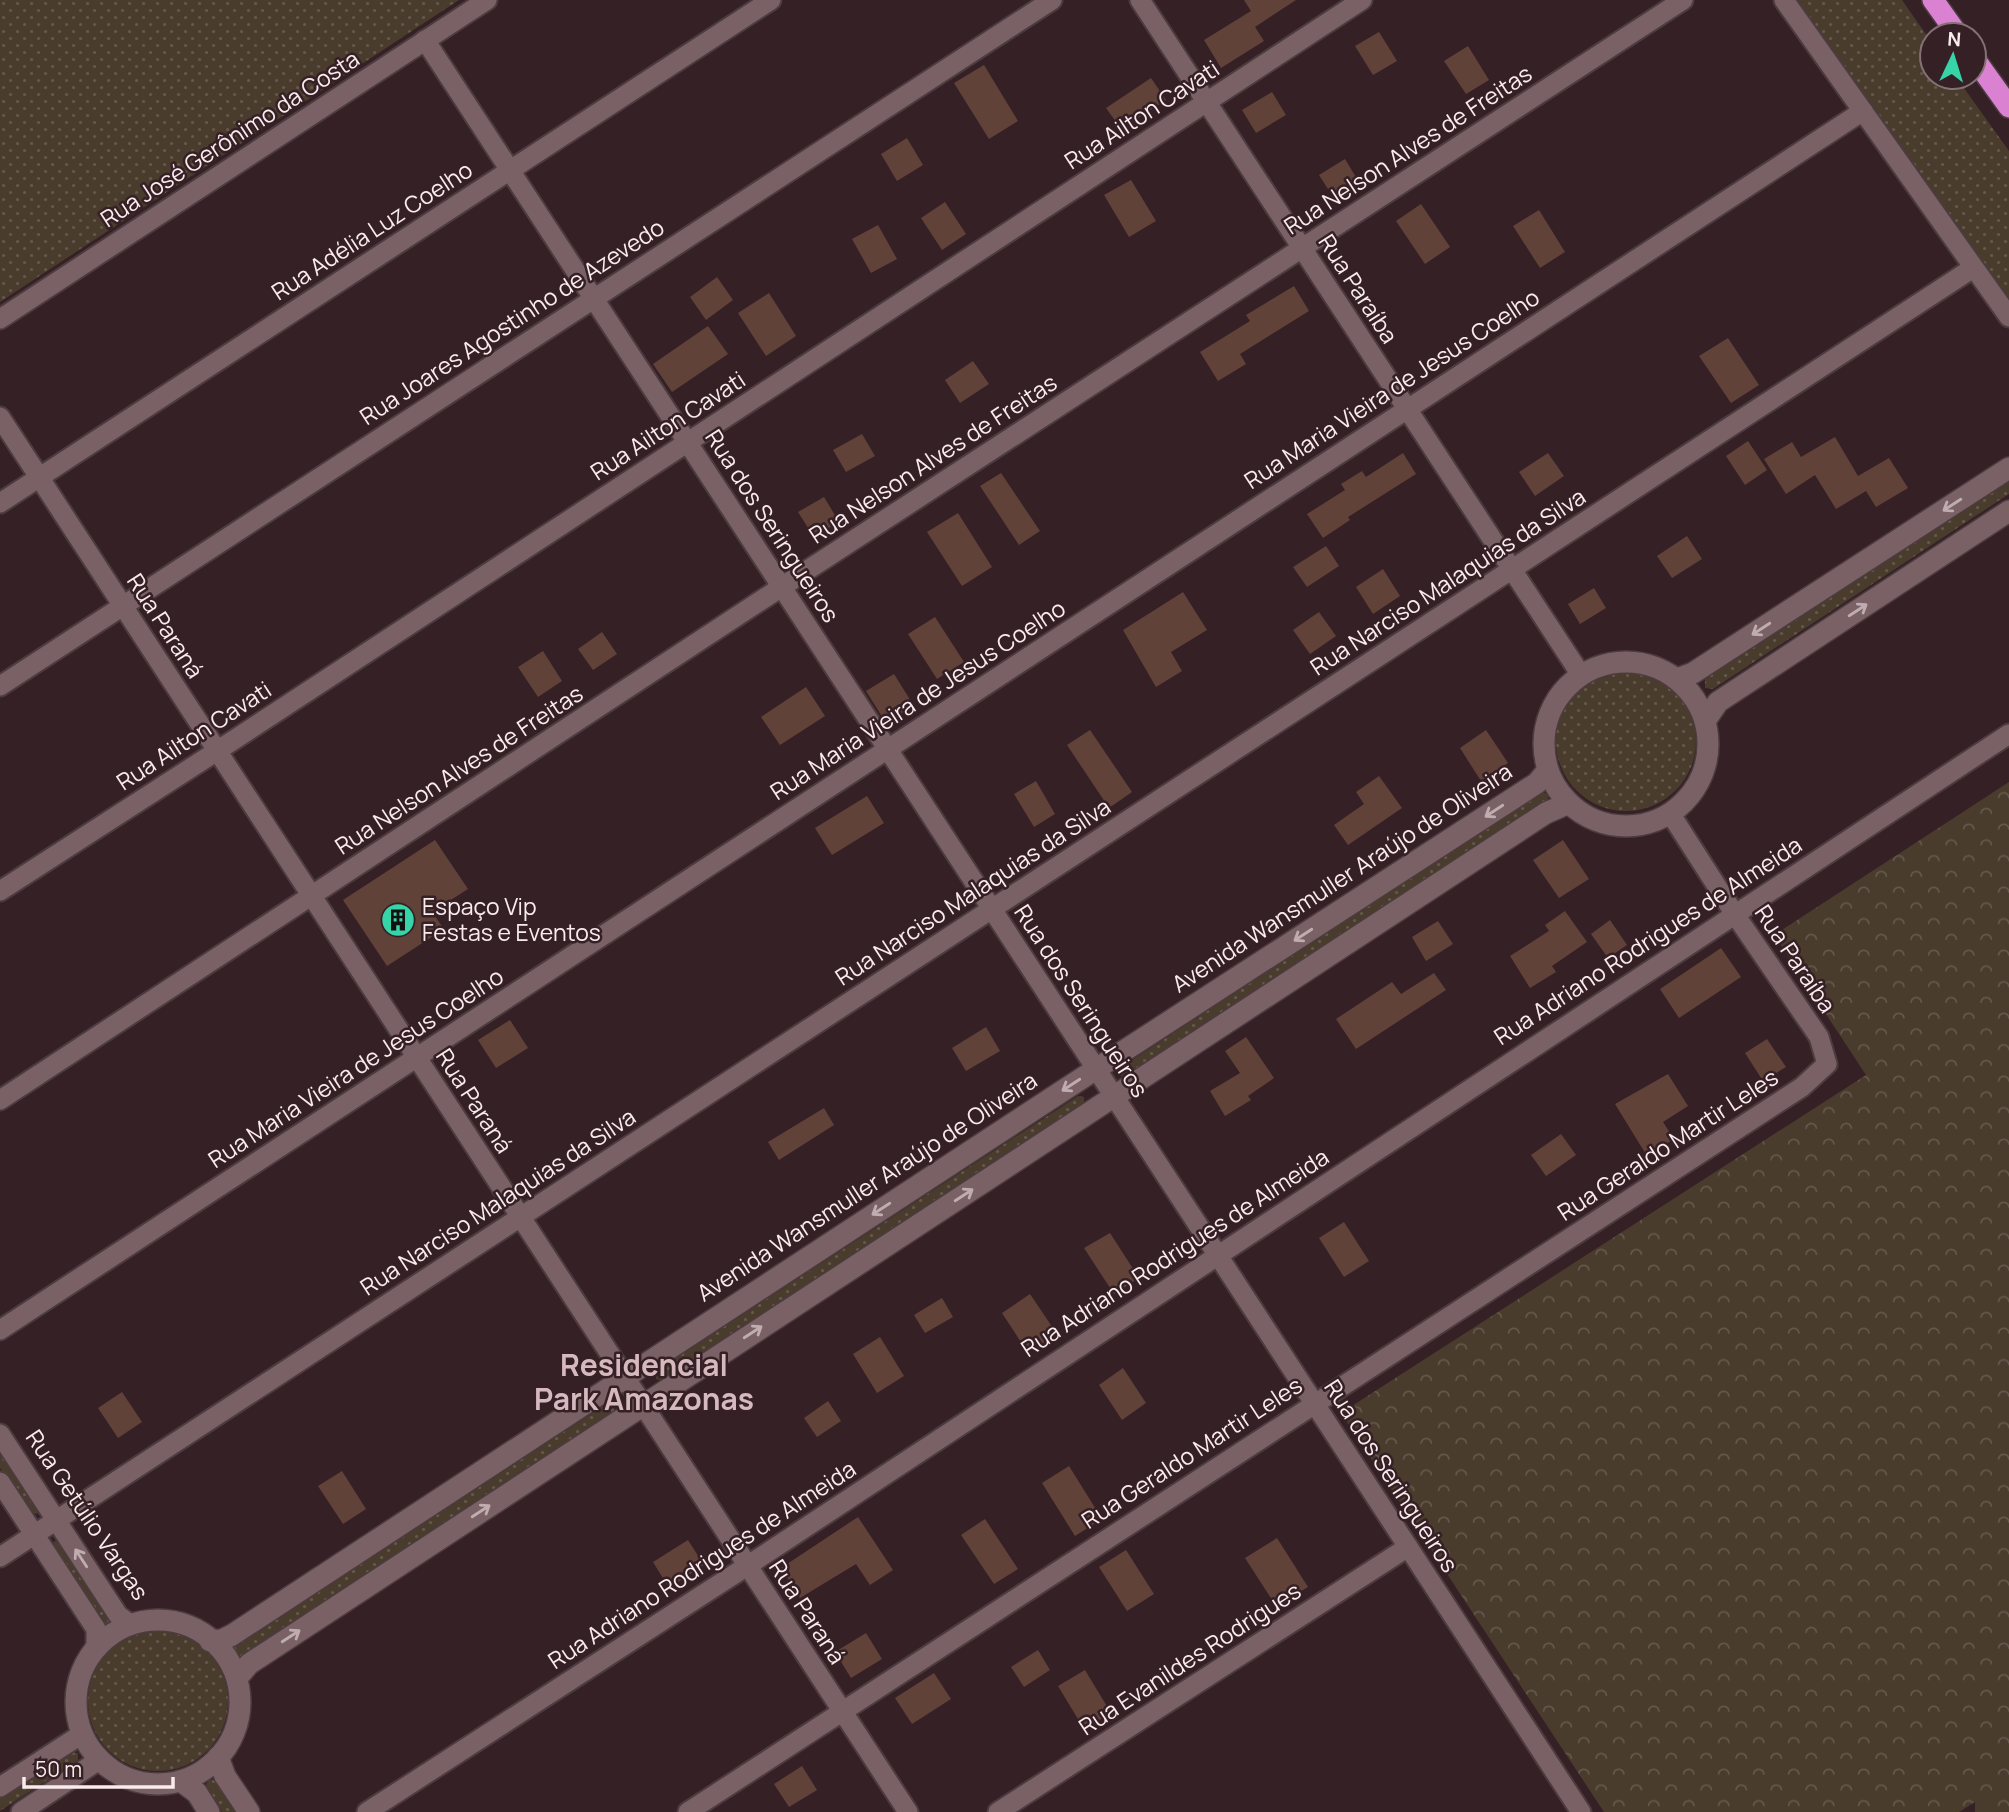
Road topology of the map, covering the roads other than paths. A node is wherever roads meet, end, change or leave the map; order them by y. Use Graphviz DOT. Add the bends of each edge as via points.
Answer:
graph roads {
  1 [pos="487,0"];
  2 [pos="771,0"];
  3 [pos="1052,0"];
  4 [pos="1140,0"];
  5 [pos="1363,0"];
  6 [pos="1684,0"];
  7 [pos="1784,0"];
  8 [pos="1933,0"];
  9 [pos="1948,21"];
  10 [pos="425,40"];
  11 [pos="1988,78"];
  12 [pos="1206,102"];
  13 [pos="2009,107"];
  14 [pos="1863,111"];
  15 [pos="509,171"];
  16 [pos="1303,249"];
  17 [pos="1973,268"];
  18 [pos="593,298"];
  19 [pos="2009,317"];
  20 [pos="0,319"];
  21 [pos="1407,409"];
  22 [pos="0,417"];
  23 [pos="688,442"];
  24 [pos="2009,468"];
  25 [pos="39,478"];
  26 [pos="0,503"];
  27 [pos="2009,511"];
  28 [pos="1512,569"];
  29 [pos="783,586"];
  30 [pos="123,607"];
  31 [pos="1581,675"];
  32 [pos="1677,679"];
  33 [pos="0,686"];
  34 [pos="1705,721"];
  35 [pos="2009,734"];
  36 [pos="217,751"];
  37 [pos="887,751"];
  38 [pos="1548,770"];
  39 [pos="1569,803"];
  40 [pos="1670,813"];
  41 [pos="0,891"];
  42 [pos="312,897"];
  43 [pos="992,910"];
  44 [pos="1734,913"];
  45 [pos="416,1057"];
  46 [pos="1827,1064"];
  47 [pos="1096,1069"];
  48 [pos="1114,1096"];
  49 [pos="0,1100"];
  50 [pos="520,1217"];
  51 [pos="1216,1255"];
  52 [pos="0,1330"];
  53 [pos="625,1377"];
  54 [pos="1315,1403"];
  55 [pos="643,1404"];
  56 [pos="0,1434"];
  57 [pos="0,1482"];
  58 [pos="57,1521"];
  59 [pos="34,1535"];
  60 [pos="1408,1546"];
  61 [pos="0,1557"];
  62 [pos="747,1566"];
  63 [pos="131,1625"];
  64 [pos="210,1641"];
  65 [pos="96,1647"];
  66 [pos="237,1678"];
  67 [pos="842,1711"];
  68 [pos="82,1734"];
  69 [pos="218,1757"];
  70 [pos="99,1760"];
  71 [pos="181,1780"];
  72 [pos="0,1787"];
  73 [pos="1574,1809"];
  74 [pos="21,1812"];
  75 [pos="209,1812"];
  76 [pos="248,1812"];
  77 [pos="367,1812"];
  78 [pos="688,1812"];
  79 [pos="908,1812"];
  80 [pos="998,1812"];
  1 -- 10 [label="street, Rua José Gerônimo da Costa"];
  2 -- 15 [label="street, Rua Adélia Luz Coelho"];
  3 -- 18 [label="street, Rua Joares Agostinho de Azevedo"];
  4 -- 12 [label="street, Rua Paraíba"];
  5 -- 12 [label="street, Rua Ailton Cavati"];
  6 -- 16 [label="street, Rua Nelson Alves de Freitas"];
  7 -- 14 [label="street"];
  8 -- 9 [label="highway"];
  10 -- 15 [label="street, Rua dos Seringueiros"];
  10 -- 20 [label="street, Rua José Gerônimo da Costa"];
  11 -- 13 [label="highway"];
  12 -- 16 [label="street, Rua Paraíba"];
  12 -- 23 [label="street, Rua Ailton Cavati"];
  14 -- 17 [label="street"];
  14 -- 21 [label="street, Rua Maria Vieira de Jesus Coelho"];
  15 -- 18 [label="street, Rua dos Seringueiros"];
  15 -- 25 [label="street, Rua Adélia Luz Coelho"];
  16 -- 21 [label="street, Rua Paraíba"];
  16 -- 29 [label="street, Rua Nelson Alves de Freitas"];
  17 -- 19 [label="street"];
  17 -- 28 [label="street, Rua Narciso Malaquias da Silva"];
  18 -- 23 [label="street, Rua dos Seringueiros"];
  18 -- 30 [label="street, Rua Joares Agostinho de Azevedo"];
  21 -- 28 [label="street, Rua Paraíba"];
  21 -- 37 [label="street, Rua Maria Vieira de Jesus Coelho"];
  22 -- 25 [label="street, Rua Paraná"];
  23 -- 29 [label="street, Rua dos Seringueiros"];
  23 -- 36 [label="street, Rua Ailton Cavati"];
  24 -- 32 [label="street, one-way" via="1693,673"];
  25 -- 26 [label="street, Rua Adélia Luz Coelho"];
  25 -- 30 [label="street, Rua Paraná"];
  34 -- 27 [label="street, one-way" via="1718,702"];
  28 -- 31 [label="street, Rua Paraíba"];
  28 -- 43 [label="street, Rua Narciso Malaquias da Silva"];
  29 -- 37 [label="street, Rua dos Seringueiros"];
  29 -- 42 [label="street, Rua Nelson Alves de Freitas"];
  30 -- 33 [label="street, Rua Joares Agostinho de Azevedo"];
  30 -- 36 [label="street, Rua Paraná"];
  31 -- 32 [label="street, Avenida Wansmuller Araújo de Oliveira" via="1625,661 1648,664"];
  31 -- 38 [label="street, Avenida Wansmuller Araújo de Oliveira" via="1563,690 1551,709 1544,732"];
  32 -- 34 [label="street, Avenida Wansmuller Araújo de Oliveira" via="1696,700"];
  34 -- 40 [label="street, Avenida Wansmuller Araújo de Oliveira" via="1709,741 1705,769 1692,794"];
  35 -- 44 [label="street, Rua Adriano Rodrigues de Almeida"];
  36 -- 41 [label="street, Rua Ailton Cavati"];
  36 -- 42 [label="street, Rua Paraná"];
  37 -- 43 [label="street, Rua dos Seringueiros"];
  37 -- 45 [label="street, Rua Maria Vieira de Jesus Coelho"];
  38 -- 39 [label="street, Avenida Wansmuller Araújo de Oliveira"];
  38 -- 47 [label="street, Avenida Wansmuller Araújo de Oliveira, one-way" via="1537,783"];
  39 -- 40 [label="street, Avenida Wansmuller Araújo de Oliveira" via="1589,817 1616,825 1644,824"];
  39 -- 48 [label="street"];
  40 -- 44 [label="street, Rua Paraíba"];
  42 -- 45 [label="street, Rua Paraná"];
  42 -- 49 [label="street, Rua Nelson Alves de Freitas"];
  43 -- 47 [label="street, Rua dos Seringueiros"];
  43 -- 50 [label="street, Rua Narciso Malaquias da Silva"];
  44 -- 46 [label="street, Rua Paraíba" via="1819,1037"];
  44 -- 51 [label="street, Rua Adriano Rodrigues de Almeida"];
  45 -- 50 [label="street, Rua Paraná"];
  45 -- 52 [label="street, Rua Maria Vieira de Jesus Coelho"];
  46 -- 54 [label="street, Rua Geraldo Martir Leles" via="1802,1087"];
  47 -- 48 [label="street, Rua dos Seringueiros"];
  47 -- 53 [label="street, Avenida Wansmuller Araújo de Oliveira, one-way"];
  48 -- 51 [label="street, Rua dos Seringueiros"];
  55 -- 48 [label="street, one-way"];
  50 -- 53 [label="street, Rua Paraná"];
  50 -- 58 [label="street, Rua Narciso Malaquias da Silva"];
  51 -- 54 [label="street, Rua dos Seringueiros"];
  51 -- 62 [label="street, Rua Adriano Rodrigues de Almeida"];
  53 -- 55 [label="street, Rua Paraná"];
  53 -- 64 [label="street, Avenida Wansmuller Araújo de Oliveira" via="232,1635"];
  54 -- 60 [label="street, Rua dos Seringueiros"];
  54 -- 67 [label="street, Rua Geraldo Martir Leles"];
  55 -- 62 [label="street, Rua Paraná"];
  66 -- 55 [label="street, one-way" via="249,1664"];
  56 -- 58 [label="street, Rua Getúlio Vargas"];
  57 -- 59 [label="street"];
  58 -- 59 [label="street, Rua Narciso Malaquias da Silva"];
  63 -- 58 [label="street, Rua Getúlio Vargas, one-way" via="118,1615"];
  59 -- 61 [label="street, Rua Narciso Malaquias da Silva"];
  59 -- 65 [label="street" via="96,1629"];
  60 -- 73 [label="street, Rua dos Seringueiros"];
  60 -- 80 [label="street, Rua Evanildes Rodrigues"];
  62 -- 67 [label="street, Rua Paraná"];
  62 -- 77 [label="street, Rua Adriano Rodrigues de Almeida"];
  63 -- 64 [label="street" via="173,1621 198,1630"];
  63 -- 65 [label="street"];
  64 -- 66 [label="street" via="219,1646"];
  65 -- 68 [label="street" via="76,1688"];
  66 -- 69 [label="street" via="239,1717 231,1740"];
  67 -- 78 [label="street, Rua Geraldo Martir Leles"];
  67 -- 79 [label="street, Rua Paraná"];
  68 -- 70 [label="street"];
  68 -- 72 [label="street"];
  69 -- 71 [label="street" via="203,1771"];
  69 -- 76 [label="street"];
  70 -- 71 [label="street" via="140,1782"];
  70 -- 74 [label="street"];
  71 -- 75 [label="street"];
}
